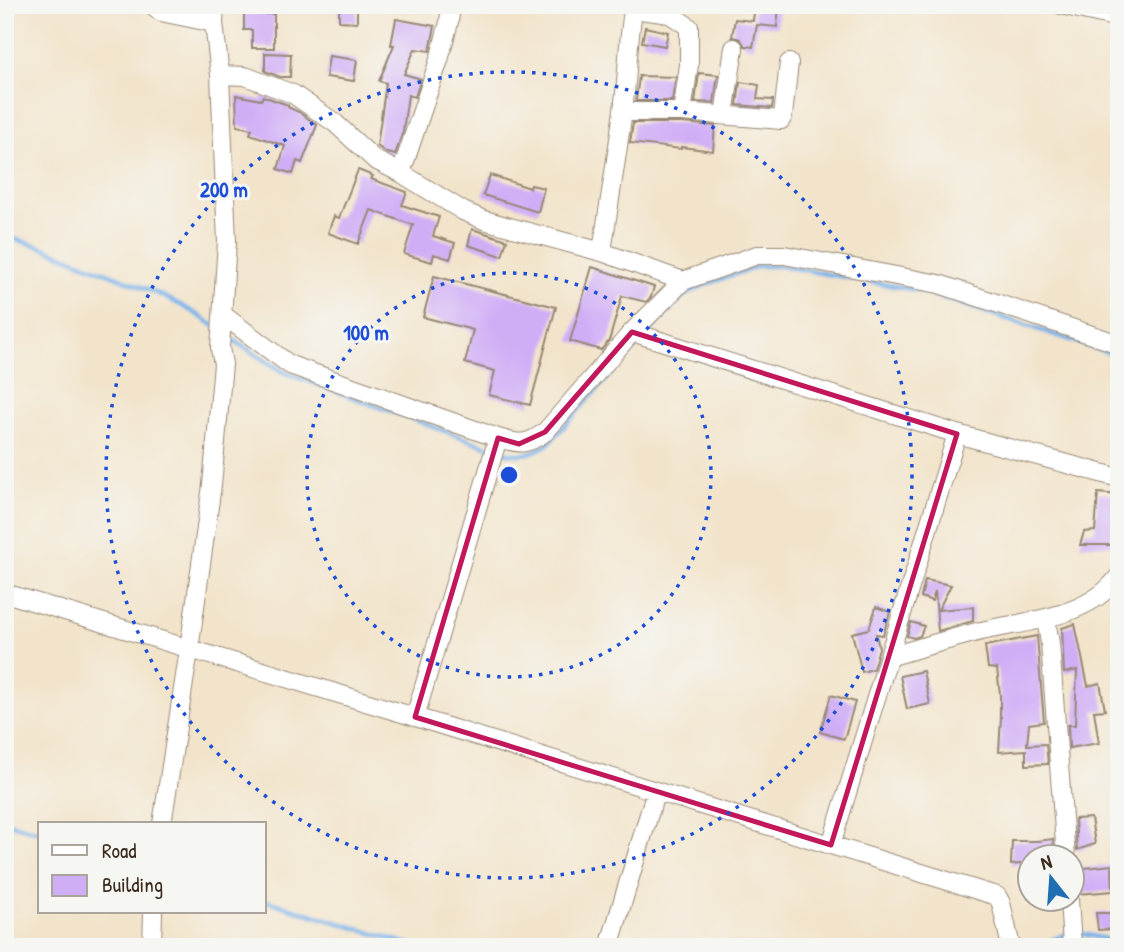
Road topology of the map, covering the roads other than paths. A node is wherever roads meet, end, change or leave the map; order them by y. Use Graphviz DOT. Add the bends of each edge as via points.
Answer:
graph roads {
  1 [pos="157,5"];
  2 [pos="451,5"];
  3 [pos="1061,5"];
  4 [pos="634,7"];
  5 [pos="214,14"];
  6 [pos="1119,18"];
  7 [pos="734,48"];
  8 [pos="789,63"];
  9 [pos="220,75"];
  10 [pos="623,111"];
  11 [pos="682,113"];
  12 [pos="724,115"];
  13 [pos="401,173"];
  14 [pos="602,252"];
  15 [pos="683,281"];
  16 [pos="223,317"];
  17 [pos="641,335"];
  18 [pos="1119,344"];
  19 [pos="957,434"];
  20 [pos="496,446"];
  21 [pos="1119,478"];
  22 [pos="1119,576"];
  23 [pos="5,593"];
  24 [pos="1046,620"];
  25 [pos="189,650"];
  26 [pos="889,656"];
  27 [pos="415,717"];
  28 [pos="656,792"];
  29 [pos="162,822"];
  30 [pos="1065,844"];
  31 [pos="831,845"];
  32 [pos="153,914"];
  33 [pos="1070,914"];
  34 [pos="1072,945"];
  35 [pos="1011,946"];
  36 [pos="152,947"];
  37 [pos="609,947"];
  1 -- 5 [label="street" via="161,12"];
  2 -- 13 [label="street" via="439,60"];
  3 -- 6 [label="street"];
  4 -- 10 [label="street"];
  4 -- 11 [label="street" via="670,14 689,27"];
  5 -- 9 [label="street"];
  7 -- 12 [label="street"];
  8 -- 12 [label="street" via="781,120"];
  9 -- 13 [label="street" via="245,76 293,94 335,123 375,160"];
  9 -- 16 [label="street" via="227,242"];
  10 -- 11 [label="street"];
  10 -- 14 [label="street"];
  11 -- 12 [label="street"];
  13 -- 14 [label="street" via="484,220"];
  14 -- 15 [label="street"];
  15 -- 17 [label="street"];
  15 -- 18 [label="street" via="757,255 784,255 939,284"];
  16 -- 20 [label="street" via="290,365"];
  16 -- 25 [label="street" via="212,485"];
  17 -- 19 [label="street"];
  17 -- 20 [label="street" via="545,432 532,441"];
  19 -- 21 [label="street"];
  19 -- 26 [label="street"];
  20 -- 27 [label="street"];
  22 -- 24 [label="street" via="1102,594"];
  23 -- 25 [label="street"];
  24 -- 26 [label="street"];
  24 -- 30 [label="street"];
  25 -- 27 [label="street"];
  25 -- 29 [label="street"];
  26 -- 31 [label="street"];
  27 -- 28 [label="street"];
  28 -- 31 [label="street"];
  28 -- 37 [label="street"];
  31 -- 35 [label="street" via="997,897"];
  32 -- 36 [label="street"];
  33 -- 34 [label="street"];
}
